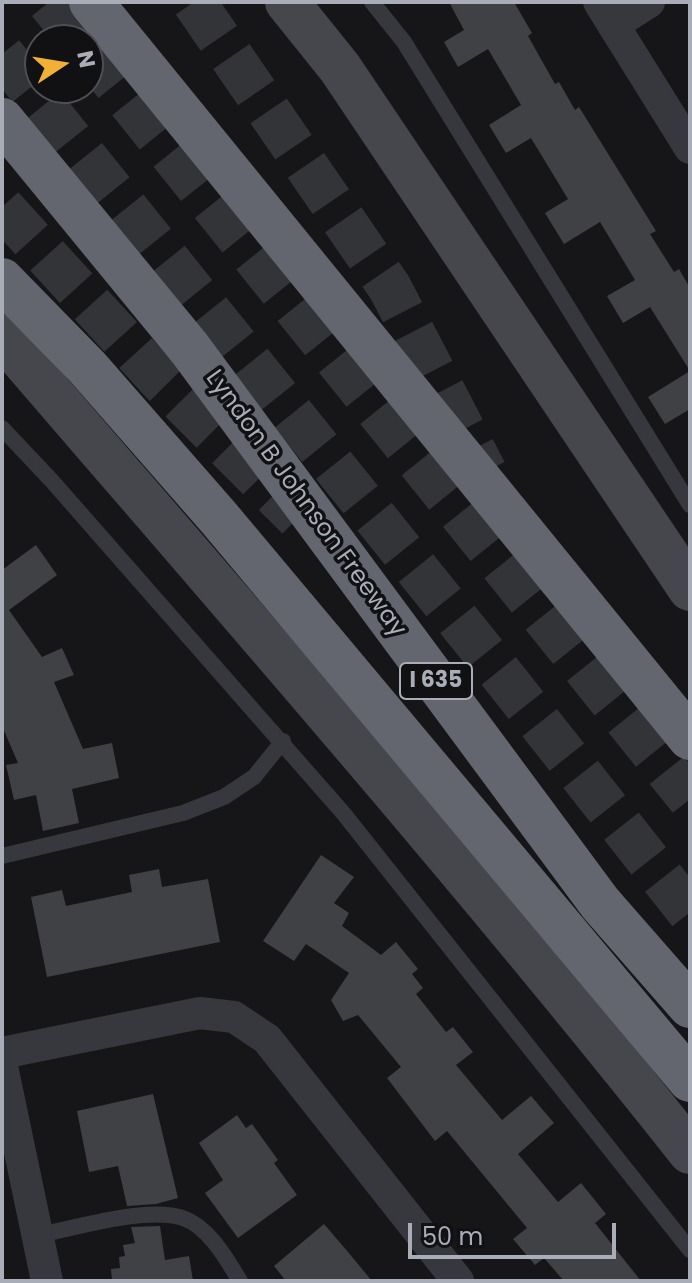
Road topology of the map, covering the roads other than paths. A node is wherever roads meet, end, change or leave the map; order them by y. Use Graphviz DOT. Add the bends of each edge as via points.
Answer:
graph roads {
  1 [pos="91,2"];
  2 [pos="287,2"];
  3 [pos="372,2"];
  4 [pos="649,2"];
  5 [pos="606,14"];
  6 [pos="2,120"];
  7 [pos="690,148"];
  8 [pos="2,280"];
  9 [pos="2,336"];
  10 [pos="2,428"];
  11 [pos="690,505"];
  12 [pos="690,589"];
  13 [pos="690,738"];
  14 [pos="283,741"];
  15 [pos="2,856"];
  16 [pos="690,1006"];
  17 [pos="2,1053"];
  18 [pos="2,1066"];
  19 [pos="690,1080"];
  20 [pos="690,1152"];
  21 [pos="38,1235"];
  22 [pos="690,1250"];
  23 [pos="47,1281"];
  24 [pos="240,1281"];
  25 [pos="458,1281"];
  1 -- 13 [label="highway"];
  2 -- 12 [label="main road" via="340,68"];
  3 -- 11 [label="lane" via="404,42"];
  4 -- 5 [label="street"];
  5 -- 7 [label="street"];
  6 -- 16 [label="highway, Lyndon B Johnson Freeway / I 635" via="190,349 600,903"];
  8 -- 19 [label="highway" via="87,367 219,518"];
  9 -- 20 [label="main road" via="341,731"];
  10 -- 14 [label="lane"];
  14 -- 15 [label="lane" via="254,777 224,797 183,813"];
  14 -- 22 [label="lane"];
  17 -- 25 [label="street" via="200,1013 234,1017 267,1039"];
  18 -- 21 [label="street"];
  21 -- 23 [label="street"];
  21 -- 24 [label="lane" via="148,1214 185,1219 215,1242"];
}
